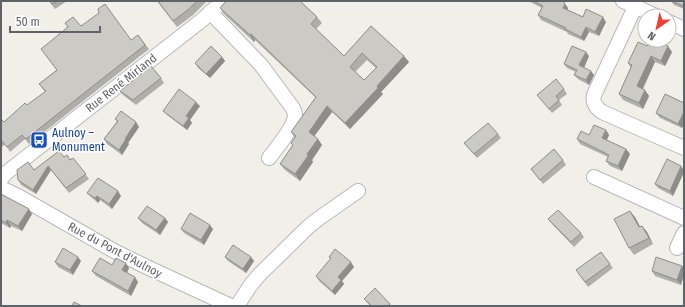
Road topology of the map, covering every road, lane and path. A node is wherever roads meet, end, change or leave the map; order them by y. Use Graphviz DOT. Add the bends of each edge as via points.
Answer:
graph roads {
  1 [pos="223,1"];
  2 [pos="629,4"];
  3 [pos="210,12"];
  4 [pos="684,148"];
  5 [pos="269,158"];
  6 [pos="594,177"];
  7 [pos="1,179"];
  8 [pos="1,188"];
  9 [pos="358,191"];
  10 [pos="684,218"];
  11 [pos="684,233"];
  12 [pos="677,248"];
  13 [pos="231,306"];
  14 [pos="236,306"];
  1 -- 3 [label="street, Rue René Mirland"];
  2 -- 4 [label="street" via="594,95 594,102 602,112"];
  3 -- 5 [label="street" via="265,70 295,112 290,130"];
  3 -- 7 [label="street, Rue René Mirland"];
  6 -- 10 [label="street"];
  8 -- 13 [label="street, Rue du Pont d'Aulnoy" via="116,252"];
  9 -- 14 [label="street" via="308,227 258,275"];
  11 -- 12 [label="street"];
}
